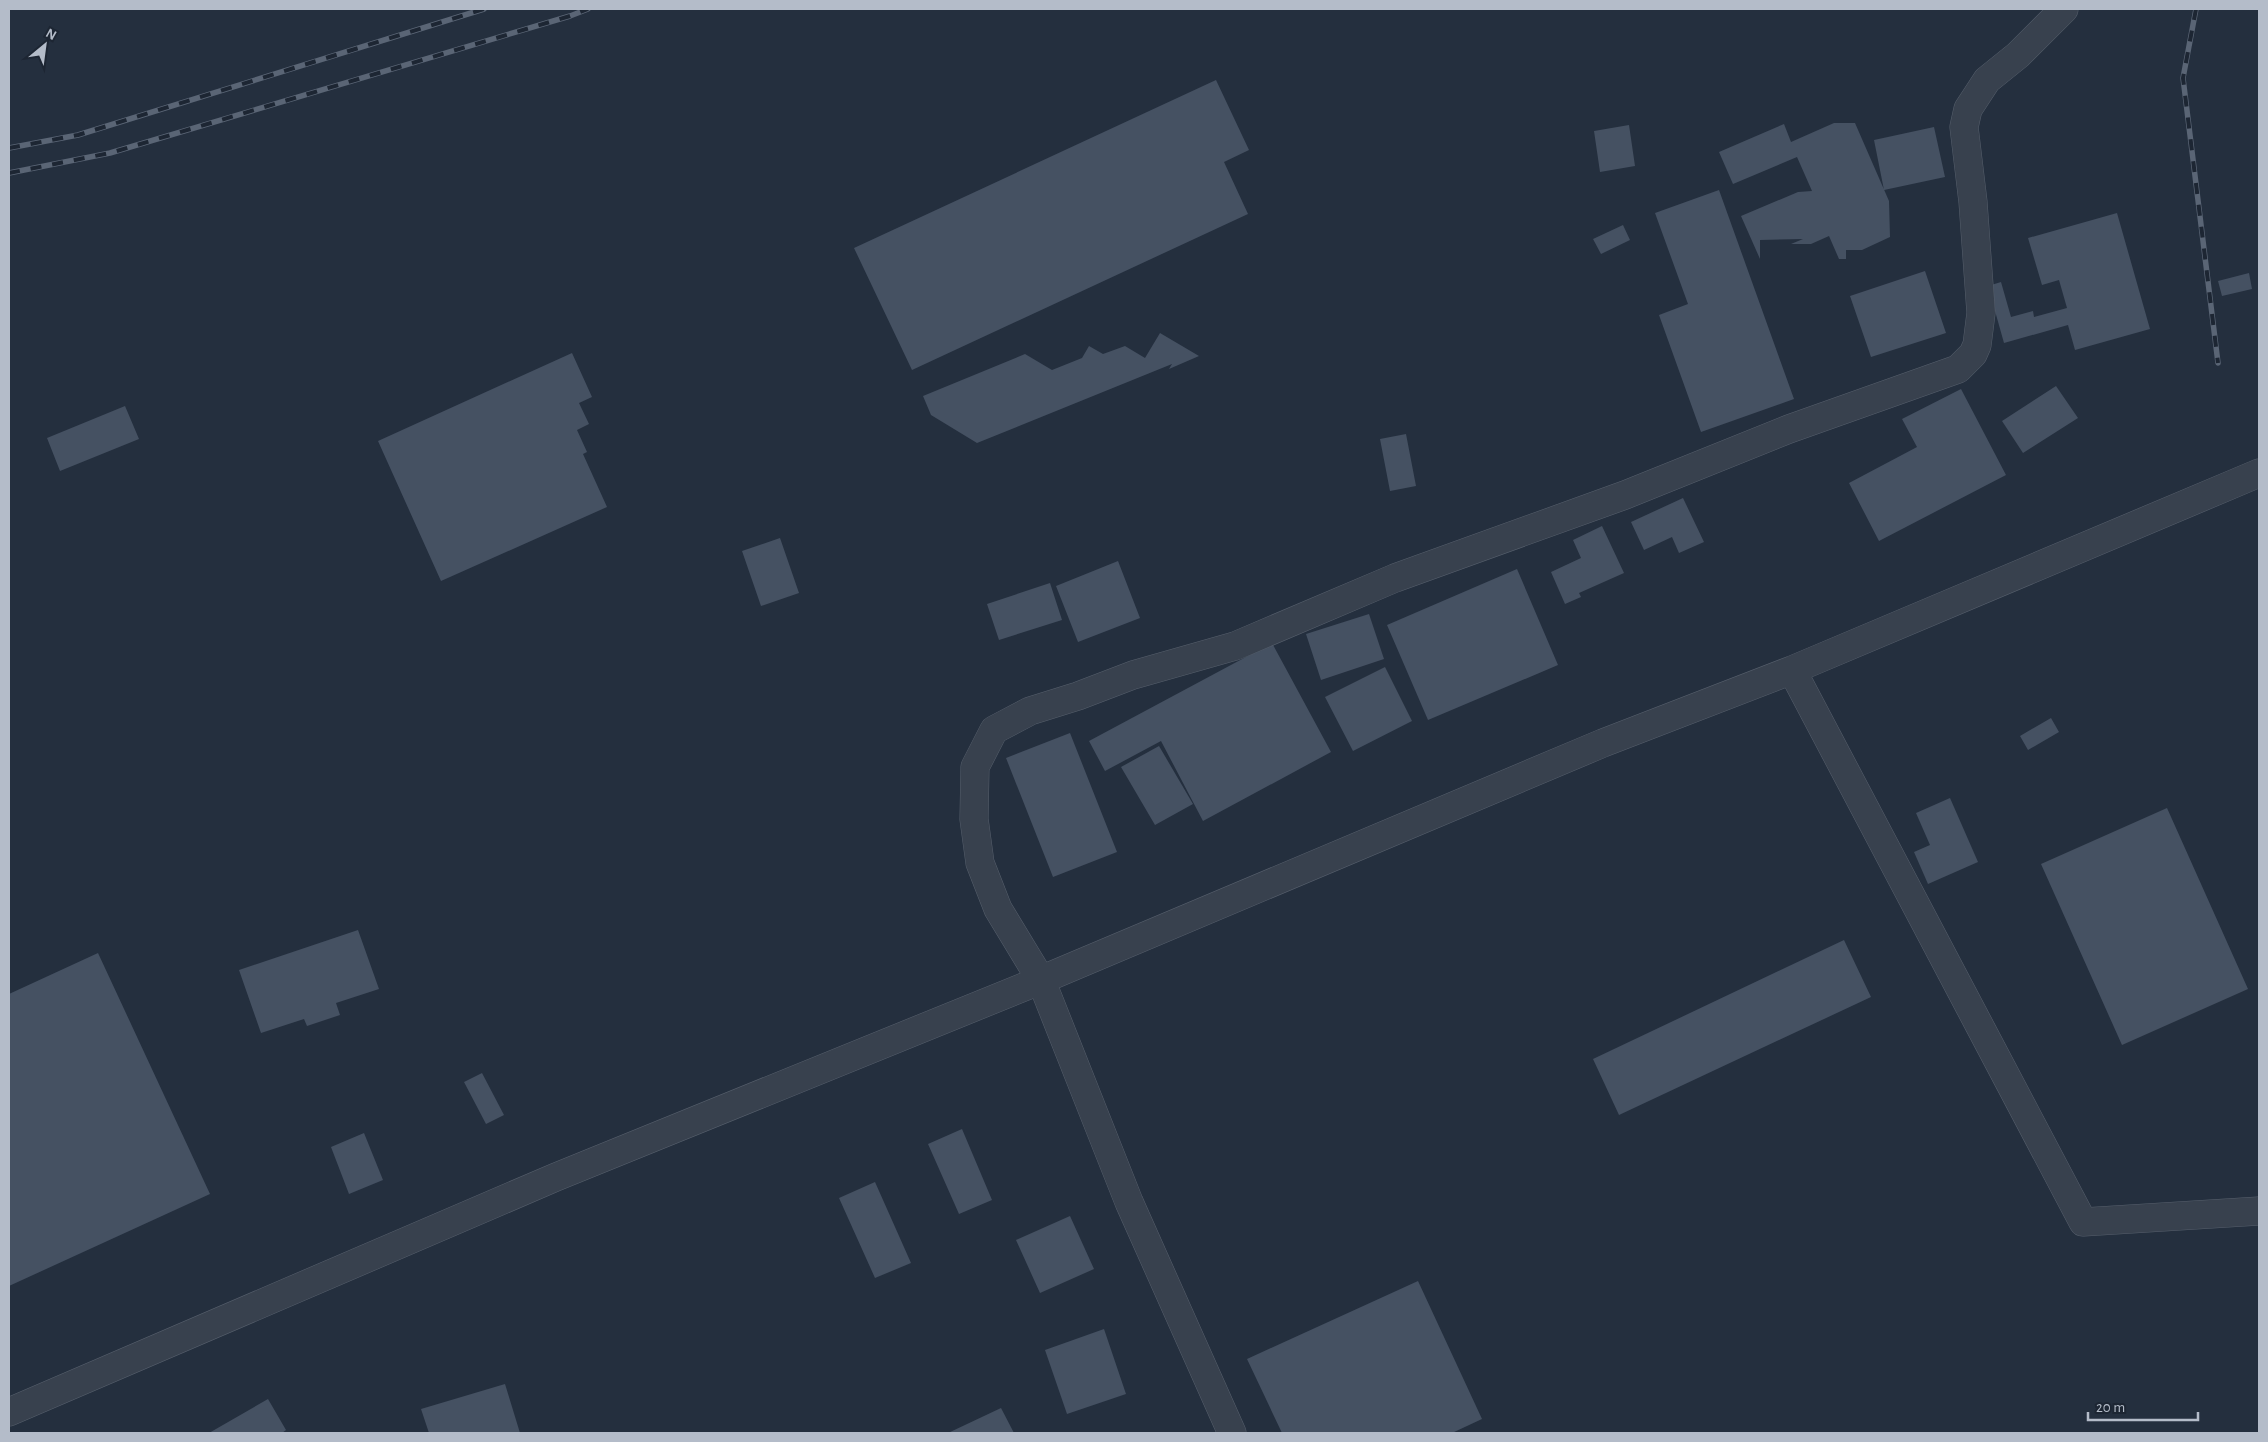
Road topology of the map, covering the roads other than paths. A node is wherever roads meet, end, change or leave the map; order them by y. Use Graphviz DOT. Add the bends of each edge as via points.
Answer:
graph roads {
  1 [pos="2064,9"];
  2 [pos="2259,473"];
  3 [pos="1792,670"];
  4 [pos="1041,980"];
  5 [pos="2259,1211"];
  6 [pos="9,1412"];
  7 [pos="1232,1433"];
  1 -- 4 [label="street" via="2018,55 1987,80 1968,109 1964,127 1981,313 1977,345 1958,370 1789,429 1625,495 1395,578 1235,646 1133,675 1030,711 994,730 975,767 974,819 980,863 998,909"];
  2 -- 3 [label="street"];
  3 -- 4 [label="street" via="1594,747"];
  3 -- 5 [label="street" via="2083,1222"];
  4 -- 6 [label="street" via="556,1177"];
  4 -- 7 [label="street" via="1130,1202"];
}
